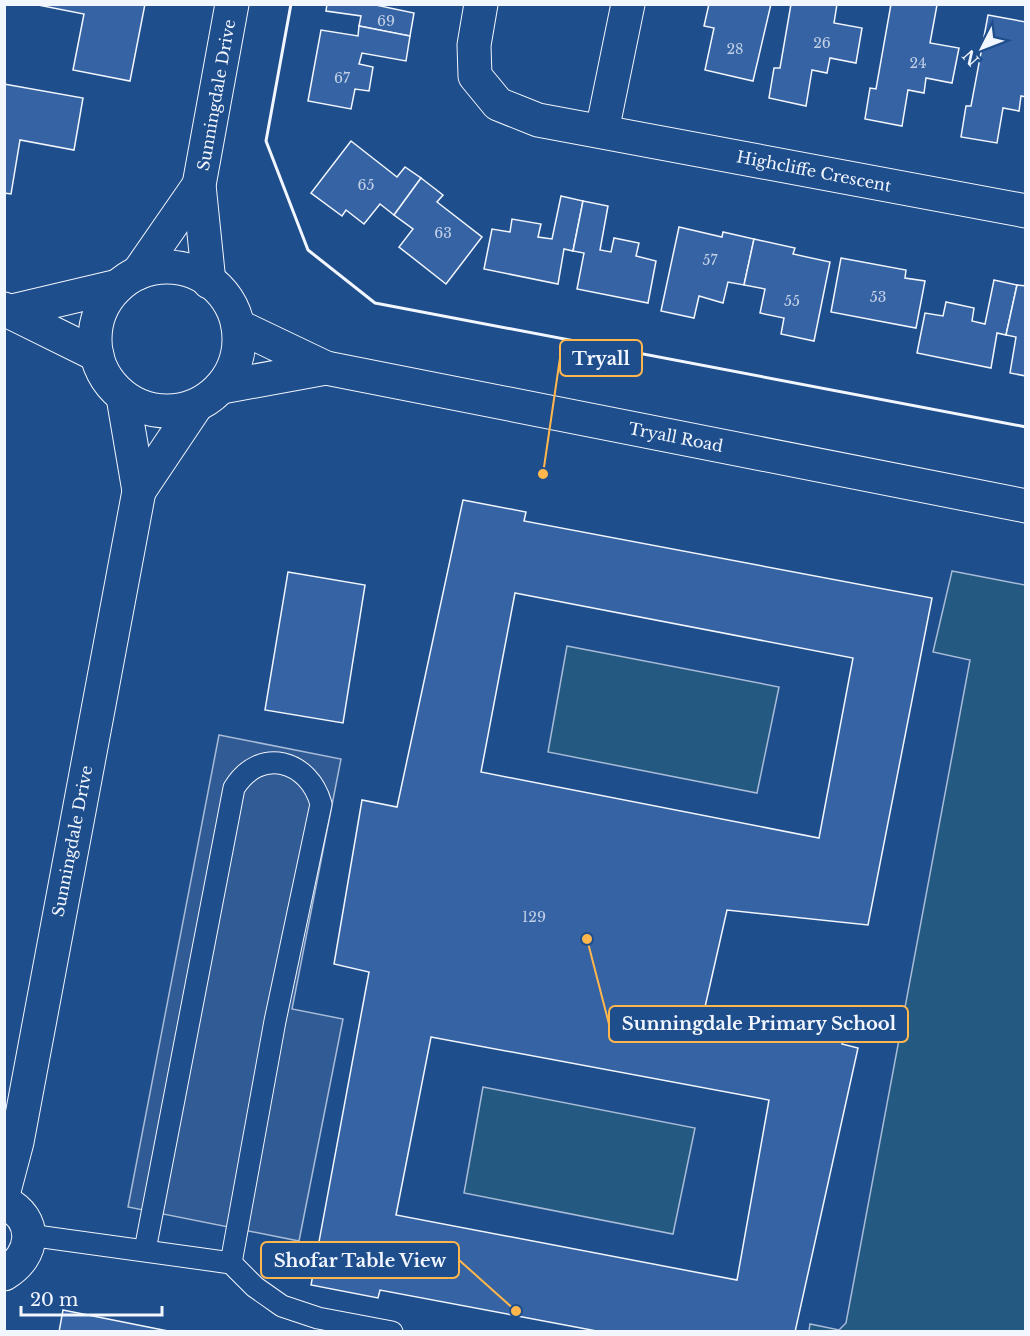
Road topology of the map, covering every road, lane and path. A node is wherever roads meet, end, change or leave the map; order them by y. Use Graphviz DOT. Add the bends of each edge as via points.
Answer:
graph roads {
  1 [pos="232,4"];
  2 [pos="481,4"];
  3 [pos="628,4"];
  4 [pos="602,131"];
  5 [pos="199,185"];
  6 [pos="1026,211"];
  7 [pos="128,280"];
  8 [pos="210,282"];
  9 [pos="8,310"];
  10 [pos="238,326"];
  11 [pos="97,355"];
  12 [pos="326,368"];
  13 [pos="222,387"];
  14 [pos="123,397"];
  15 [pos="196,406"];
  16 [pos="139,491"];
  17 [pos="1026,506"];
  18 [pos="4,1191"];
  19 [pos="4,1202"];
  20 [pos="29,1235"];
  21 [pos="145,1250"];
  22 [pos="231,1263"];
  23 [pos="4,1274"];
  24 [pos="392,1332"];
  1 -- 5 [label="street, Sunningdale Drive"];
  2 -- 4 [label="street, Highcliffe Crescent" via="474,45 476,76 498,104 538,120"];
  3 -- 4 [label="street"];
  4 -- 6 [label="street, Highcliffe Crescent"];
  5 -- 7 [label="street, Sunningdale Drive"];
  5 -- 8 [label="street, Sunningdale Drive"];
  7 -- 8 [label="street" via="157,267 194,272"];
  7 -- 9 [label="street"];
  7 -- 11 [label="street" via="109,296 97,320"];
  8 -- 10 [label="street" via="226,297"];
  9 -- 11 [label="street"];
  10 -- 12 [label="street, Tryall Road"];
  10 -- 13 [label="street" via="238,357"];
  11 -- 14 [label="street" via="104,374"];
  12 -- 13 [label="street, Tryall Road"];
  12 -- 17 [label="street, Tryall Road"];
  13 -- 15 [label="street"];
  14 -- 15 [label="street" via="158,411"];
  14 -- 16 [label="street, Sunningdale Drive"];
  15 -- 16 [label="street, Sunningdale Drive"];
  16 -- 18 [label="street, Sunningdale Drive" via="17,1142"];
  19 -- 20 [label="street" via="15,1207 25,1220"];
  20 -- 21 [label="lane"];
  20 -- 23 [label="street" via="28,1250 19,1264"];
  21 -- 22 [label="lane"];
  21 -- 22 [label="lane" via="234,788 249,770 275,763 287,765 312,780 321,804 275,1021"];
  22 -- 24 [label="lane" via="282,1306"];
}
